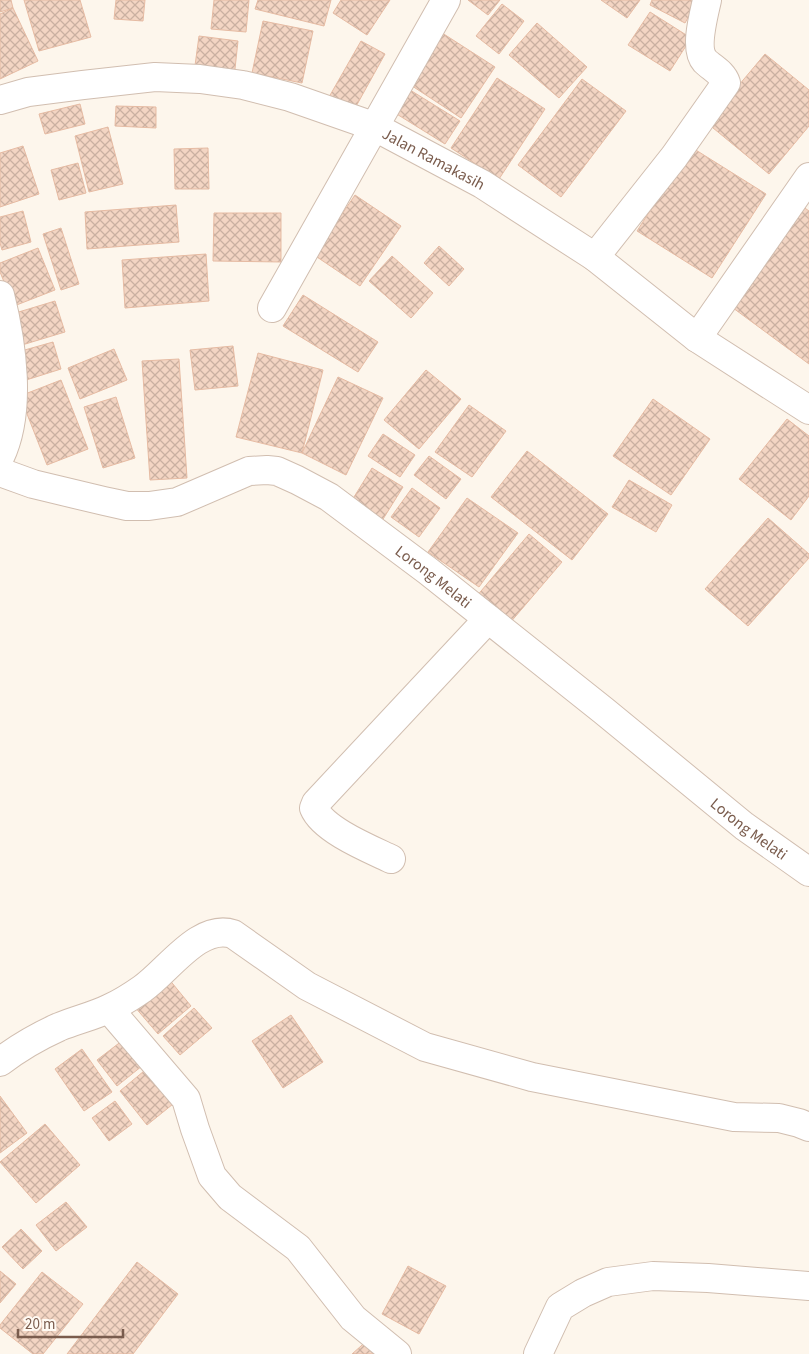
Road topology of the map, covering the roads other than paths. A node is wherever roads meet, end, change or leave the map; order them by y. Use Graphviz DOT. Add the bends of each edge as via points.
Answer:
graph roads {
  1 [pos="446,0"];
  2 [pos="707,0"];
  3 [pos="0,100"];
  4 [pos="373,126"];
  5 [pos="809,177"];
  6 [pos="595,257"];
  7 [pos="0,295"];
  8 [pos="272,308"];
  9 [pos="697,338"];
  10 [pos="809,410"];
  11 [pos="0,457"];
  12 [pos="0,472"];
  13 [pos="488,619"];
  14 [pos="391,859"];
  15 [pos="809,872"];
  16 [pos="109,1009"];
  17 [pos="0,1062"];
  18 [pos="809,1127"];
  19 [pos="809,1286"];
  20 [pos="397,1354"];
  21 [pos="538,1354"];
  1 -- 4 [label="street"];
  2 -- 6 [label="street" via="700,33 703,59 723,76 726,83 674,157"];
  3 -- 4 [label="street, Jalan Ramakasih" via="28,92 83,84 155,77 200,79 243,85 290,97"];
  4 -- 6 [label="street, Jalan Ramakasih" via="482,184"];
  4 -- 8 [label="street"];
  5 -- 9 [label="street"];
  6 -- 9 [label="street, Jalan Ramakasih"];
  7 -- 11 [label="street" via="8,329 12,401 9,429"];
  9 -- 10 [label="street, Jalan Ramakasih"];
  12 -- 13 [label="street, Lorong Melati" via="104,501 149,506 177,502 249,471 277,471 329,497"];
  13 -- 14 [label="street" via="316,803 316,813 338,832"];
  13 -- 15 [label="street, Lorong Melati" via="744,826"];
  16 -- 17 [label="street" via="58,1027"];
  16 -- 18 [label="street" via="144,988 198,940 216,932 227,932 307,986 424,1046 532,1077 734,1117 779,1118"];
  16 -- 20 [label="street" via="186,1099 212,1176 230,1197 298,1248 354,1318"];
  19 -- 21 [label="street" via="653,1276 608,1282 583,1292 560,1308"];
}
